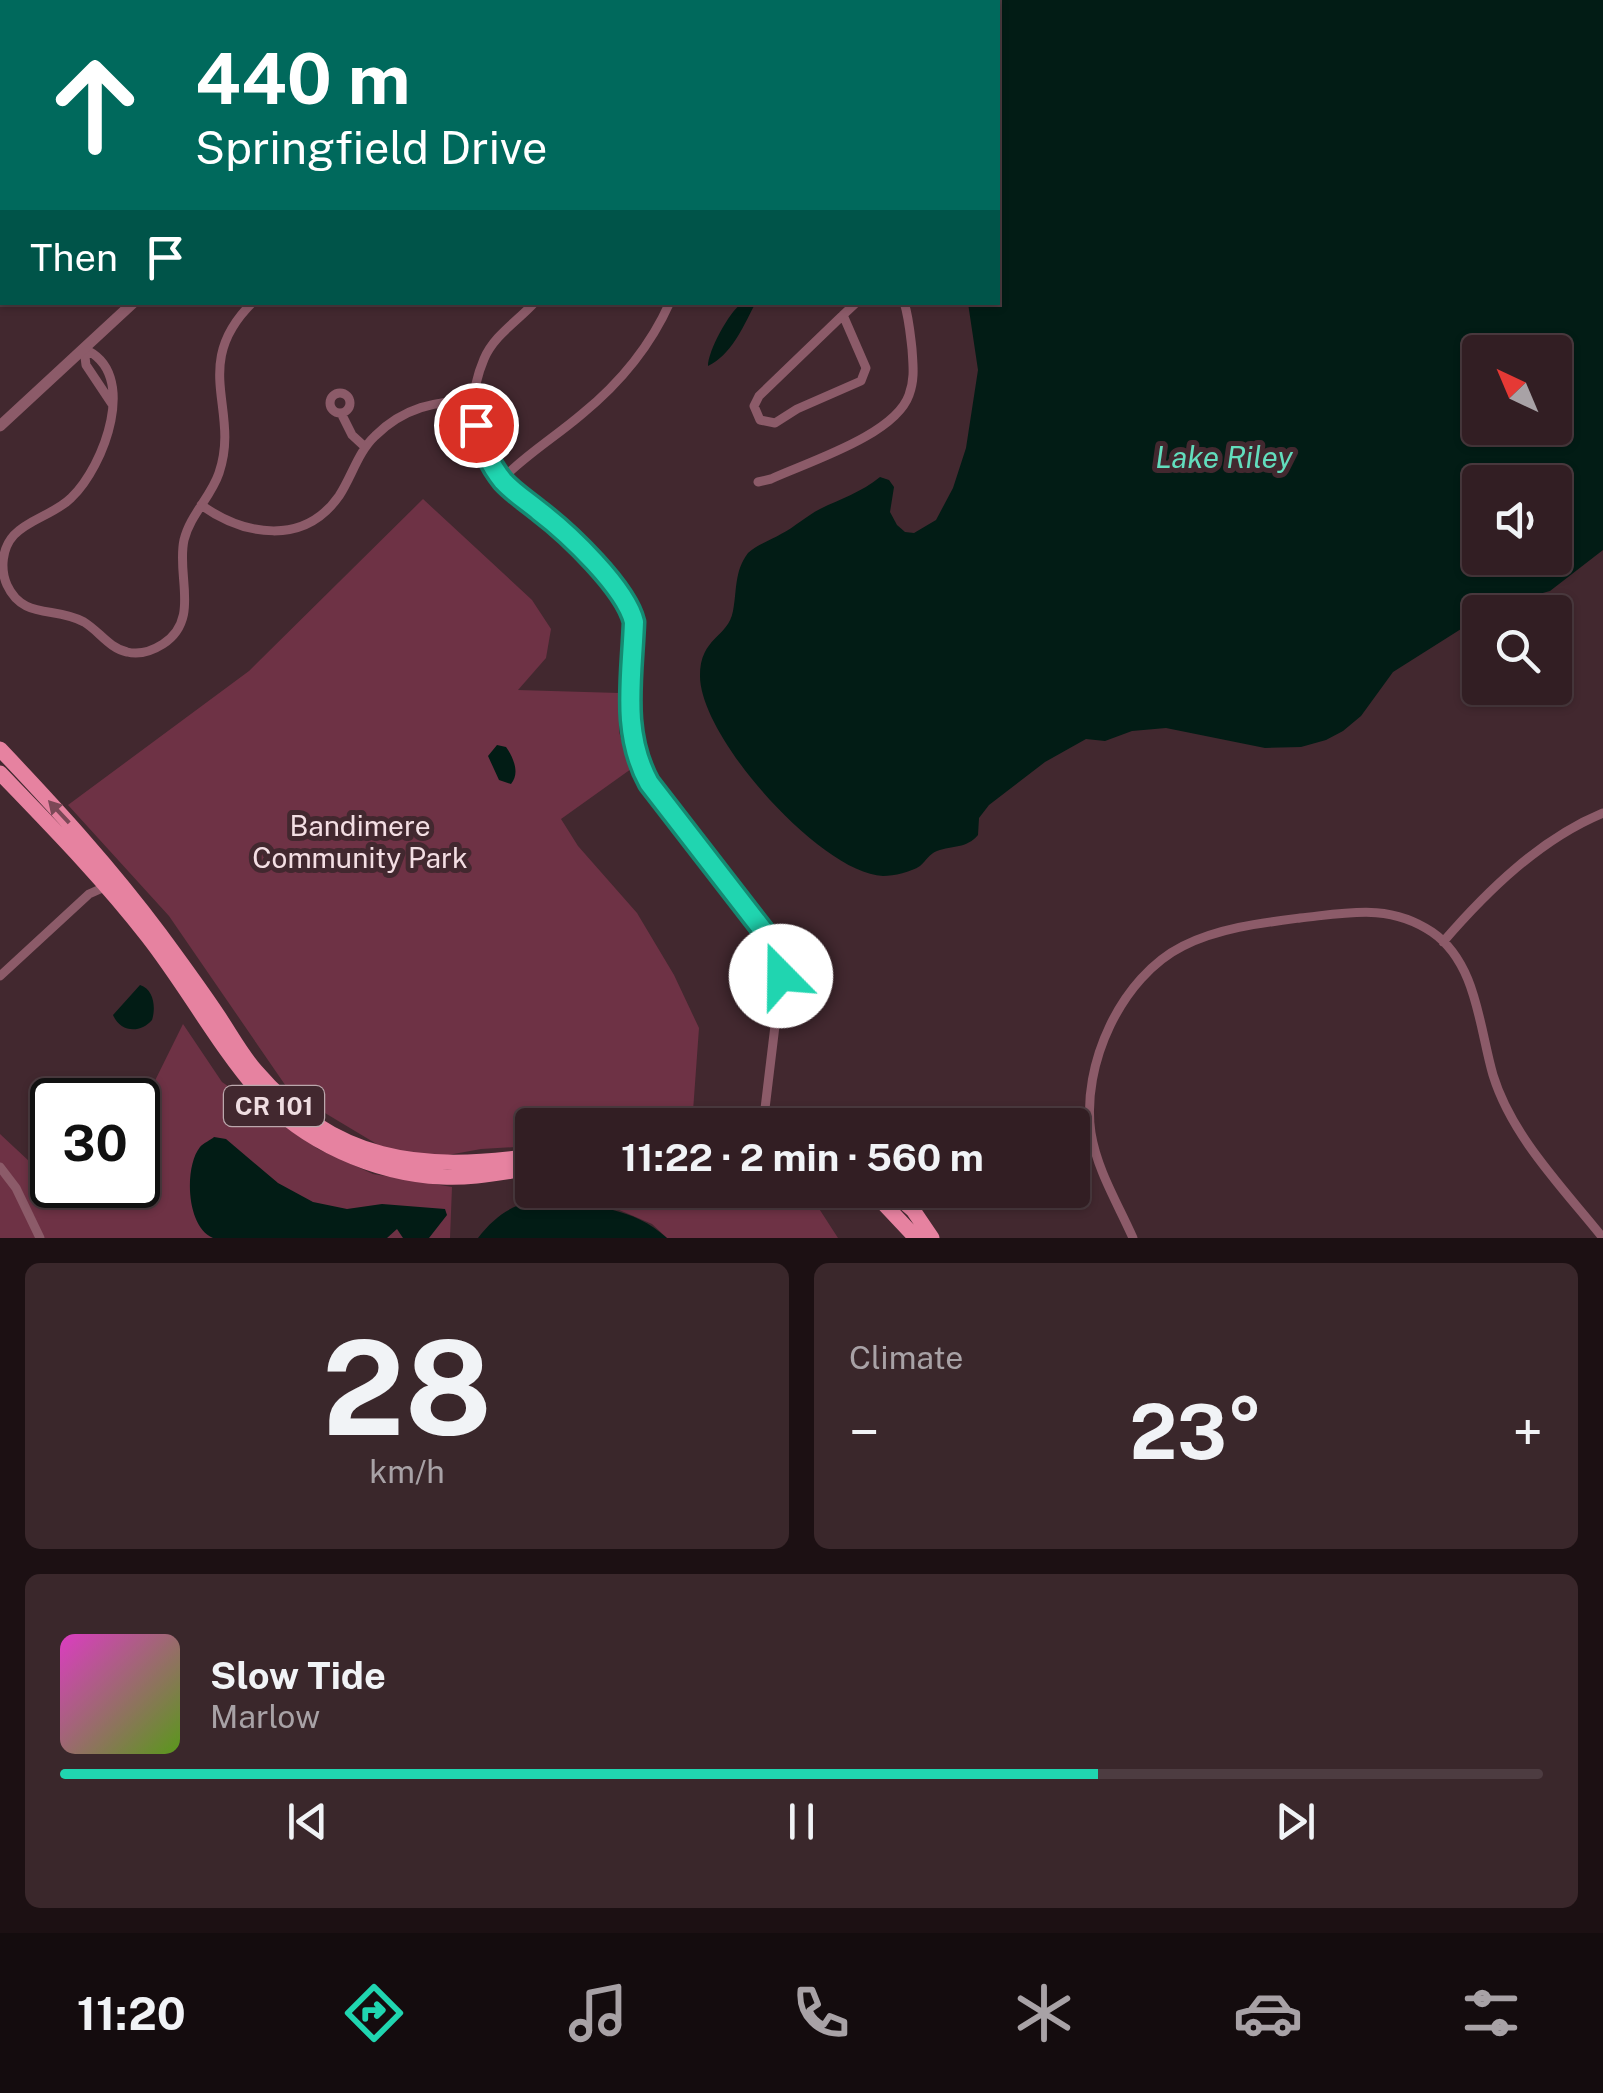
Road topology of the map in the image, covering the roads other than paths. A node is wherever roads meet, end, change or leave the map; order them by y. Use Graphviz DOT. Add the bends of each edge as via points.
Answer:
graph roads {
  1 [pos="131,305"];
  2 [pos="251,305"];
  3 [pos="532,305"];
  4 [pos="669,305"];
  5 [pos="854,305"];
  6 [pos="905,305"];
  7 [pos="843,315"];
  8 [pos="84,349"];
  9 [pos="475,401"];
  10 [pos="341,413"];
  11 [pos="0,426"];
  12 [pos="365,446"];
  13 [pos="502,479"];
  14 [pos="758,482"];
  15 [pos="202,505"];
  16 [pos="0,749"];
  17 [pos="0,773"];
  18 [pos="1603,813"];
  19 [pos="106,886"];
  20 [pos="1443,942"];
  21 [pos="0,976"];
  22 [pos="765,1108"];
  23 [pos="515,1158"];
  24 [pos="0,1167"];
  25 [pos="515,1170"];
  26 [pos="888,1208"];
  27 [pos="911,1208"];
  28 [pos="35,1237"];
  29 [pos="916,1238"];
  30 [pos="932,1238"];
  31 [pos="1133,1238"];
  32 [pos="1603,1238"];
  1 -- 8 [label="street"];
  2 -- 15 [label="street" via="223,348 223,456"];
  3 -- 9 [label="street" via="492,345"];
  4 -- 13 [label="street" via="630,368"];
  5 -- 7 [label="street"];
  6 -- 14 [label="street" via="914,375 898,414 863,437"];
  7 -- 7 [label="street" via="758,396 760,420 774,423 862,381 866,368"];
  8 -- 11 [label="street"];
  8 -- 15 [label="street" via="97,354 114,384 96,466 70,499 12,537 2,572 7,587 23,606 84,622 128,653 148,652 176,633 184,618 180,561"];
  9 -- 12 [label="street" via="419,407"];
  9 -- 13 [label="street" via="483,447"];
  10 -- 12 [label="street"];
  12 -- 15 [label="street" via="336,500 306,524 264,532 238,527"];
  13 -- 22 [label="street" via="600,569 630,607 629,724 638,764 781,963"];
  23 -- 16 [label="main road, CR 101, one-way" via="460,1165 390,1158 307,1118 255,1070 116,877"];
  17 -- 19 [label="main road, CR 101"];
  18 -- 20 [label="street" via="1528,859"];
  19 -- 21 [label="street"];
  19 -- 25 [label="main road, CR 101" via="245,1074 287,1118 333,1148 402,1172 443,1178"];
  20 -- 31 [label="street" via="1406,918 1359,910 1211,935 1155,965 1105,1034 1090,1095 1098,1162"];
  20 -- 32 [label="street" via="1473,993 1495,1081 1510,1110"];
  24 -- 28 [label="street"];
  26 -- 29 [label="main road"];
  27 -- 30 [label="main road"];
}
